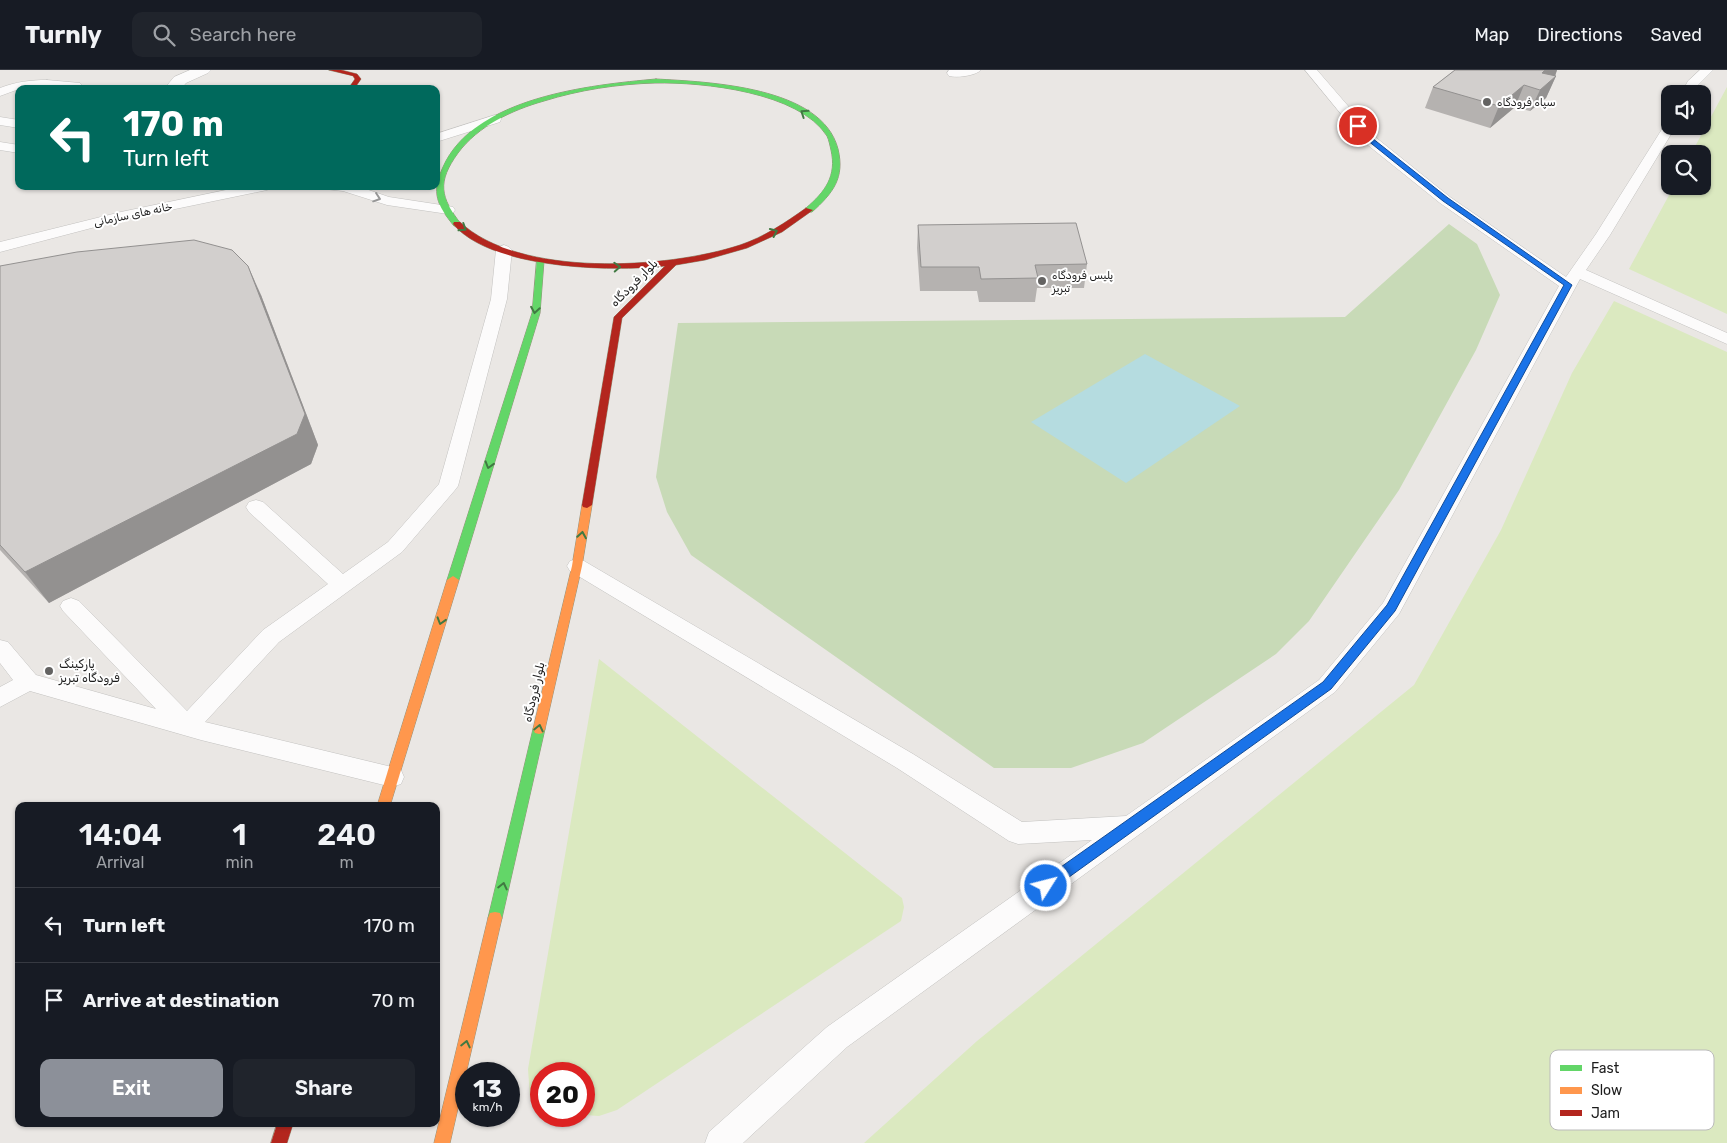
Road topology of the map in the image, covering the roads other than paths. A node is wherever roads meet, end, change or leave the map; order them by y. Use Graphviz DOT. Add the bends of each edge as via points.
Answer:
graph roads {
  1 [pos="203,70"];
  2 [pos="332,70"];
  3 [pos="975,70"];
  4 [pos="1311,70"];
  5 [pos="1707,70"];
  6 [pos="953,74"];
  7 [pos="25,85"];
  8 [pos="69,85"];
  9 [pos="176,85"];
  10 [pos="354,85"];
  11 [pos="1692,85"];
  12 [pos="15,86"];
  13 [pos="0,92"];
  14 [pos="496,119"];
  15 [pos="0,121"];
  16 [pos="15,123"];
  17 [pos="1664,135"];
  18 [pos="440,137"];
  19 [pos="0,146"];
  20 [pos="15,148"];
  21 [pos="247,190"];
  22 [pos="354,190"];
  23 [pos="448,210"];
  24 [pos="0,247"];
  25 [pos="504,250"];
  26 [pos="540,262"];
  27 [pos="672,264"];
  28 [pos="1573,278"];
  29 [pos="1727,339"];
  30 [pos="256,507"];
  31 [pos="577,566"];
  32 [pos="342,585"];
  33 [pos="71,606"];
  34 [pos="0,648"];
  35 [pos="28,682"];
  36 [pos="0,698"];
  37 [pos="187,726"];
  38 [pos="392,777"];
  39 [pos="384,802"];
  40 [pos="1127,827"];
  41 [pos="284,1127"];
  42 [pos="279,1143"];
  43 [pos="442,1143"];
  44 [pos="720,1143"];
  1 -- 9 [label="street"];
  2 -- 10 [label="street" via="355,75 358,80"];
  3 -- 6 [label="lane"];
  4 -- 28 [label="lane" via="1369,139 1445,200"];
  5 -- 11 [label="lane"];
  7 -- 8 [label="lane" via="47,82"];
  12 -- 13 [label="lane"];
  14 -- 18 [label="lane"];
  14 -- 23 [label="street" via="462,142 442,168 440,196"];
  27 -- 14 [label="street, one-way" via="740,248 793,224 827,194 839,164 830,135 803,112 763,94 712,84 656,81 598,86 543,99"];
  15 -- 16 [label="lane"];
  17 -- 28 [label="lane"];
  19 -- 20 [label="lane"];
  21 -- 24 [label="lane, خانه های سازمانی" via="120,216"];
  22 -- 23 [label="lane, one-way" via="387,201"];
  23 -- 25 [label="street, one-way" via="455,223 490,246"];
  25 -- 26 [label="street"];
  25 -- 32 [label="lane" via="499,299 448,486 395,547"];
  26 -- 27 [label="street, one-way" via="604,268"];
  26 -- 38 [label="street, one-way" via="536,313"];
  31 -- 27 [label="street, بلوار فرودگاه, one-way" via="618,317"];
  28 -- 29 [label="lane"];
  28 -- 40 [label="lane" via="1391,608 1327,686"];
  30 -- 32 [label="lane"];
  31 -- 40 [label="lane" via="905,761 1018,833"];
  43 -- 31 [label="street, بلوار فرودگاه, one-way"];
  32 -- 37 [label="lane" via="271,636"];
  33 -- 37 [label="lane"];
  34 -- 35 [label="lane"];
  35 -- 36 [label="lane"];
  35 -- 37 [label="lane"];
  37 -- 38 [label="lane"];
  38 -- 39 [label="street"];
  40 -- 44 [label="lane" via="837,1037"];
  41 -- 42 [label="street"];
}
